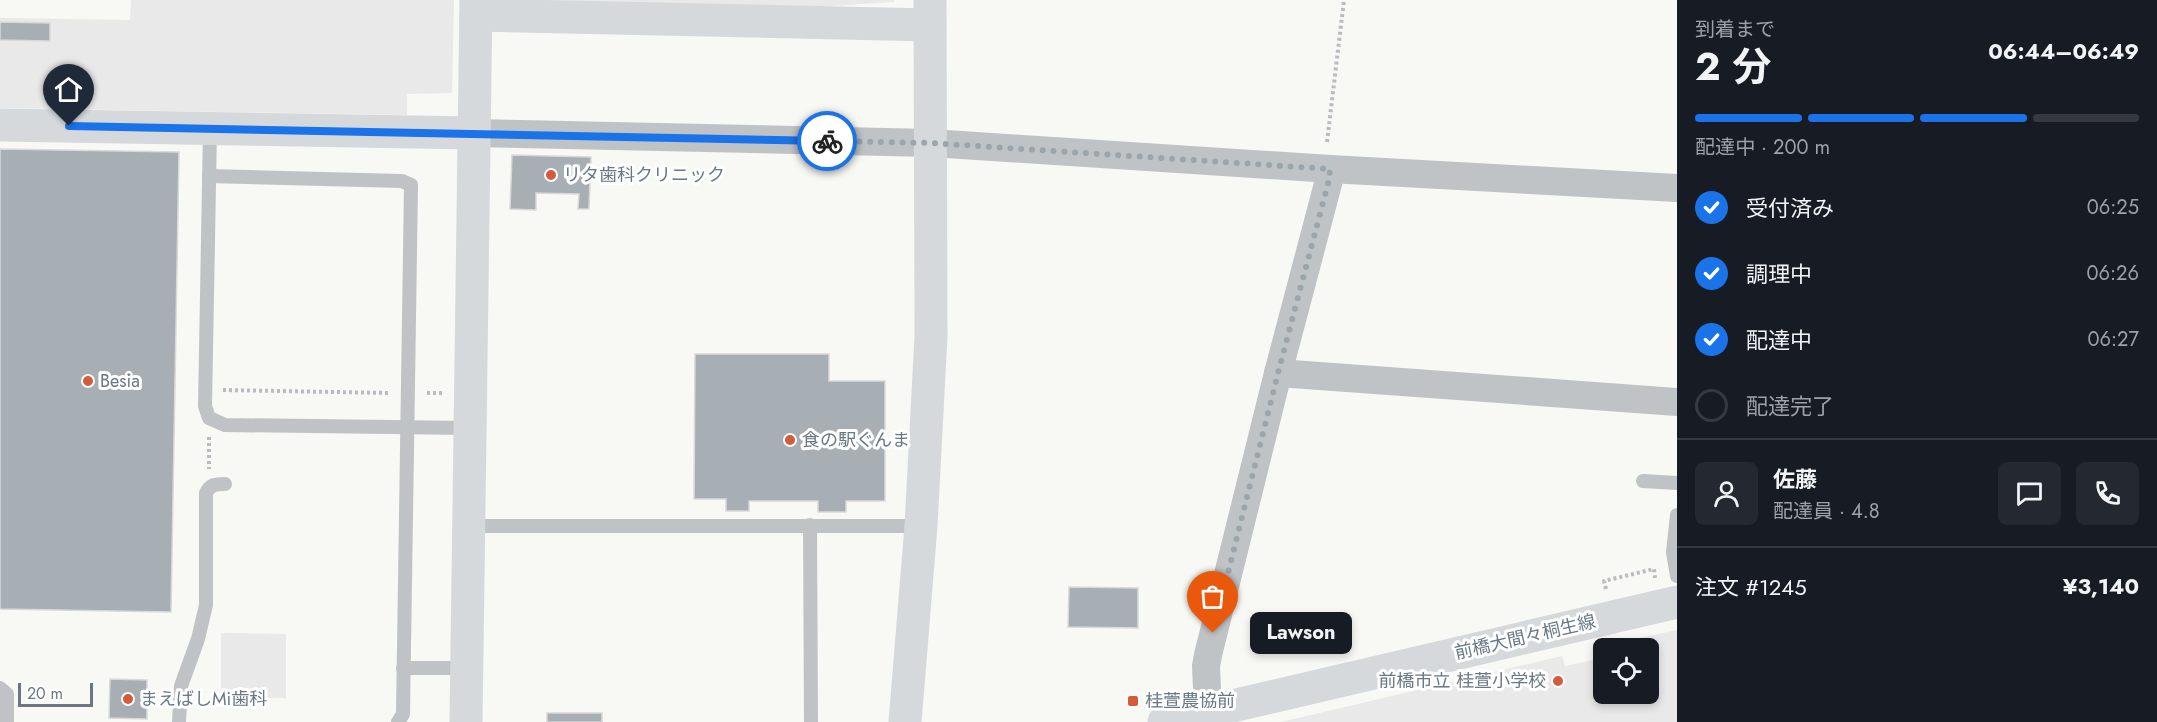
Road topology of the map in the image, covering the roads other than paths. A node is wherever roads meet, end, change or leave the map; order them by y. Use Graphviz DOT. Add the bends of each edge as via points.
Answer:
graph roads {
  1 [pos="476,8"];
  2 [pos="930,12"];
  3 [pos="0,125"];
  4 [pos="210,129"];
  5 [pos="473,133"];
  6 [pos="931,143"];
  7 [pos="1330,169"];
  8 [pos="209,176"];
  9 [pos="1677,188"];
  10 [pos="1278,373"];
  11 [pos="1677,402"];
  12 [pos="407,428"];
  13 [pos="469,428"];
  14 [pos="1643,481"];
  15 [pos="1677,483"];
  16 [pos="225,484"];
  17 [pos="1677,515"];
  18 [pos="810,525"];
  19 [pos="468,526"];
  20 [pos="921,526"];
  21 [pos="1677,576"];
  22 [pos="1666,592"];
  23 [pos="403,668"];
  24 [pos="466,668"];
  25 [pos="0,688"];
  26 [pos="1211,717"];
  27 [pos="7,722"];
  28 [pos="179,722"];
  29 [pos="398,722"];
  30 [pos="466,722"];
  31 [pos="811,722"];
  32 [pos="905,722"];
  33 [pos="1164,722"];
  1 -- 2 [label="street"];
  1 -- 5 [label="street"];
  2 -- 6 [label="street"];
  3 -- 4 [label="street"];
  4 -- 5 [label="street"];
  4 -- 8 [label="lane"];
  5 -- 6 [label="street"];
  5 -- 13 [label="street"];
  6 -- 7 [label="street"];
  6 -- 20 [label="street" via="931,336"];
  7 -- 9 [label="street"];
  7 -- 10 [label="street"];
  8 -- 12 [label="lane" via="205,406 209,418 225,425"];
  8 -- 12 [label="lane" via="402,181 411,185"];
  10 -- 11 [label="street"];
  10 -- 26 [label="street" via="1208,655"];
  12 -- 13 [label="lane"];
  12 -- 23 [label="lane"];
  13 -- 19 [label="street"];
  14 -- 15 [label="lane"];
  16 -- 28 [label="lane" via="215,484 206,493 206,605 181,686"];
  17 -- 21 [label="lane" via="1673,552"];
  18 -- 19 [label="lane"];
  18 -- 20 [label="lane"];
  18 -- 31 [label="lane"];
  19 -- 24 [label="street"];
  20 -- 32 [label="street"];
  22 -- 26 [label="street, 前橋大間々桐生線"];
  23 -- 24 [label="lane"];
  23 -- 29 [label="lane" via="403,714"];
  24 -- 30 [label="street"];
  25 -- 27 [label="lane" via="7,694"];
  26 -- 33 [label="street, 前橋大間々桐生線"];
}
